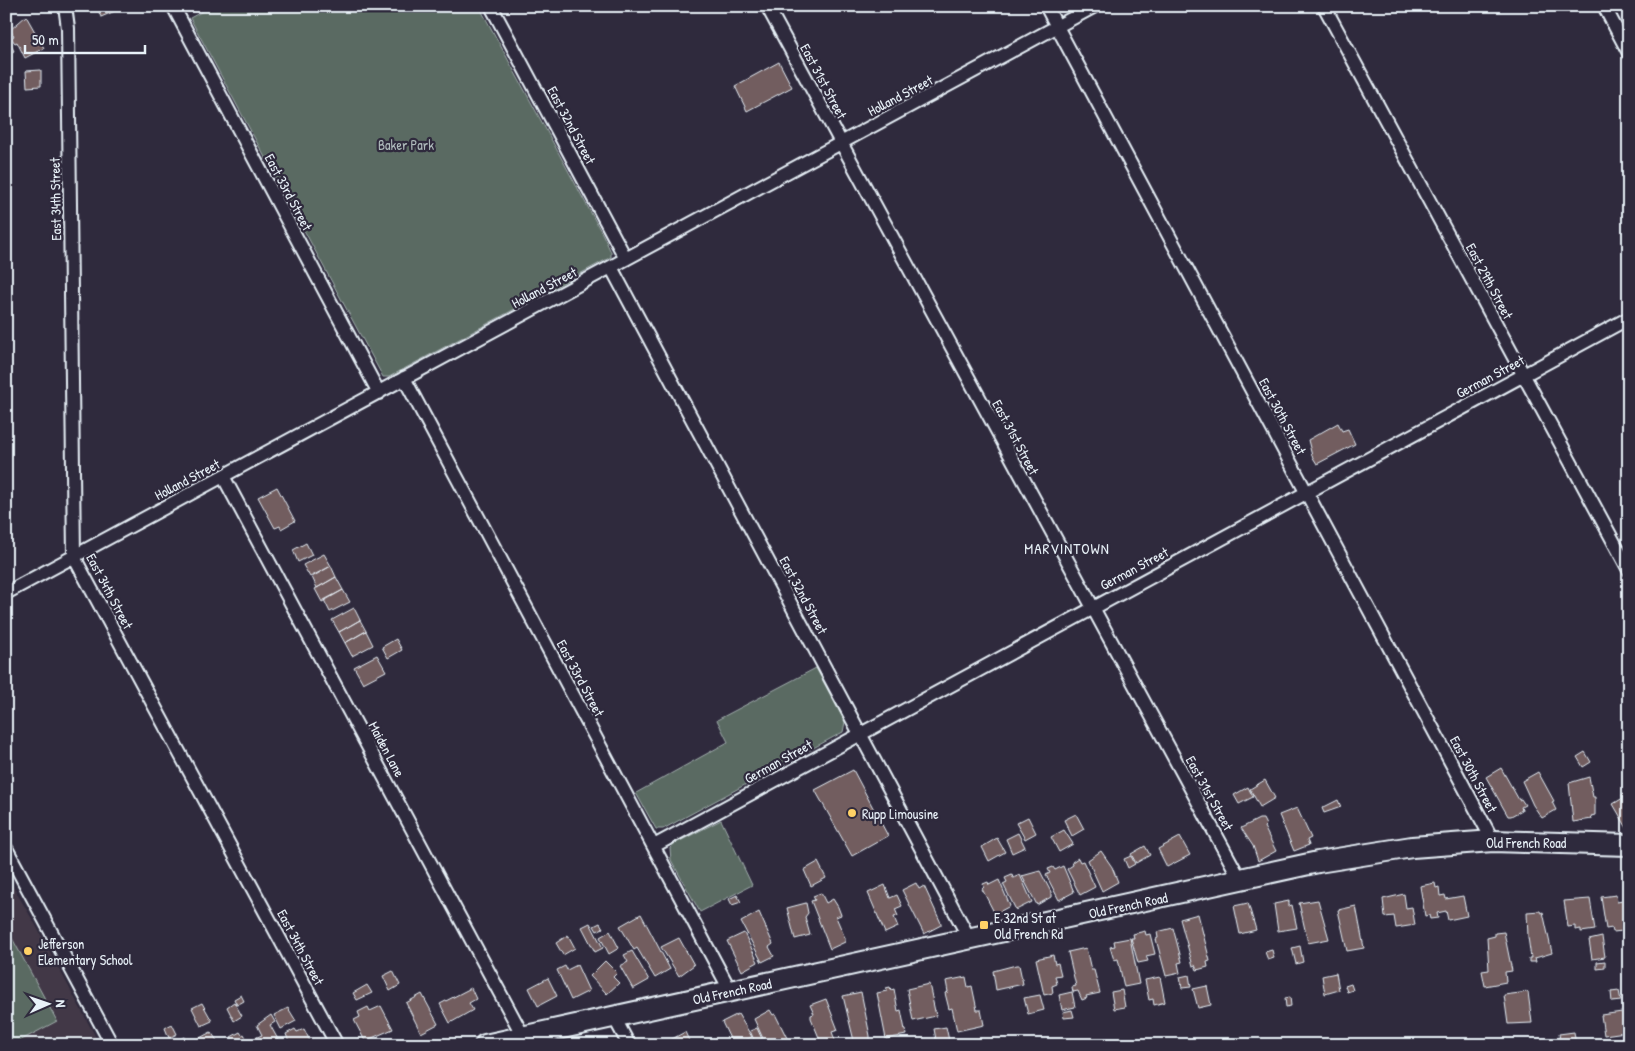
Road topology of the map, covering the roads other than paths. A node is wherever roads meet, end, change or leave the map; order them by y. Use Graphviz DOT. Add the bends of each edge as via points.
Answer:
graph roads {
  1 [pos="65,6"];
  2 [pos="173,6"];
  3 [pos="491,6"];
  4 [pos="767,6"];
  5 [pos="1046,6"];
  6 [pos="1095,6"];
  7 [pos="1324,6"];
  8 [pos="1604,6"];
  9 [pos="1057,27"];
  10 [pos="1629,53"];
  11 [pos="841,144"];
  12 [pos="626,259"];
  13 [pos="612,267"];
  14 [pos="1629,318"];
  15 [pos="1524,375"];
  16 [pos="404,378"];
  17 [pos="379,393"];
  18 [pos="223,476"];
  19 [pos="1306,491"];
  20 [pos="74,557"];
  21 [pos="1629,570"];
  22 [pos="6,593"];
  23 [pos="1092,608"];
  24 [pos="861,733"];
  25 [pos="1493,841"];
  26 [pos="1629,845"];
  27 [pos="654,846"];
  28 [pos="6,848"];
  29 [pos="1241,881"];
  30 [pos="969,938"];
  31 [pos="731,992"];
  32 [pos="614,1017"];
  33 [pos="523,1036"];
  34 [pos="112,1045"];
  35 [pos="337,1045"];
  36 [pos="485,1045"];
  37 [pos="629,1045"];
  1 -- 20 [label="street, East 34th Street" via="68,28"];
  2 -- 17 [label="street, East 33rd Street"];
  3 -- 12 [label="street, East 32nd Street"];
  4 -- 11 [label="street, East 31st Street"];
  5 -- 9 [label="street, East 30th Street"];
  6 -- 9 [label="street, Holland Street"];
  7 -- 15 [label="street, East 29th Street"];
  8 -- 10 [label="street"];
  9 -- 11 [label="street, Holland Street"];
  9 -- 19 [label="street, East 30th Street"];
  11 -- 12 [label="street, Holland Street"];
  11 -- 23 [label="street, East 31st Street"];
  12 -- 13 [label="street, Holland Street"];
  13 -- 16 [label="street, Holland Street"];
  13 -- 24 [label="street, East 32nd Street"];
  14 -- 15 [label="street, German Street"];
  15 -- 19 [label="street, German Street"];
  15 -- 21 [label="street, East 29th Street"];
  16 -- 17 [label="street, Holland Street"];
  16 -- 27 [label="street, East 33rd Street"];
  17 -- 18 [label="street, Holland Street"];
  18 -- 20 [label="street, Holland Street"];
  18 -- 33 [label="street, Maiden Lane"];
  19 -- 23 [label="street, German Street"];
  19 -- 25 [label="street, East 30th Street"];
  20 -- 22 [label="street, Holland Street"];
  20 -- 35 [label="street, East 34th Street"];
  23 -- 24 [label="street, German Street"];
  23 -- 29 [label="street, East 31st Street"];
  24 -- 27 [label="street, German Street"];
  24 -- 30 [label="street, East 32nd Street"];
  25 -- 26 [label="main road, Old French Road"];
  25 -- 29 [label="main road, Old French Road" via="1412,847 1318,862"];
  27 -- 31 [label="street, East 33rd Street"];
  28 -- 34 [label="street"];
  29 -- 30 [label="main road, Old French Road"];
  30 -- 31 [label="main road, Old French Road"];
  31 -- 32 [label="main road, Old French Road"];
  32 -- 33 [label="main road, Old French Road"];
  32 -- 37 [label="street"];
  33 -- 36 [label="main road, Old French Road"];
}
